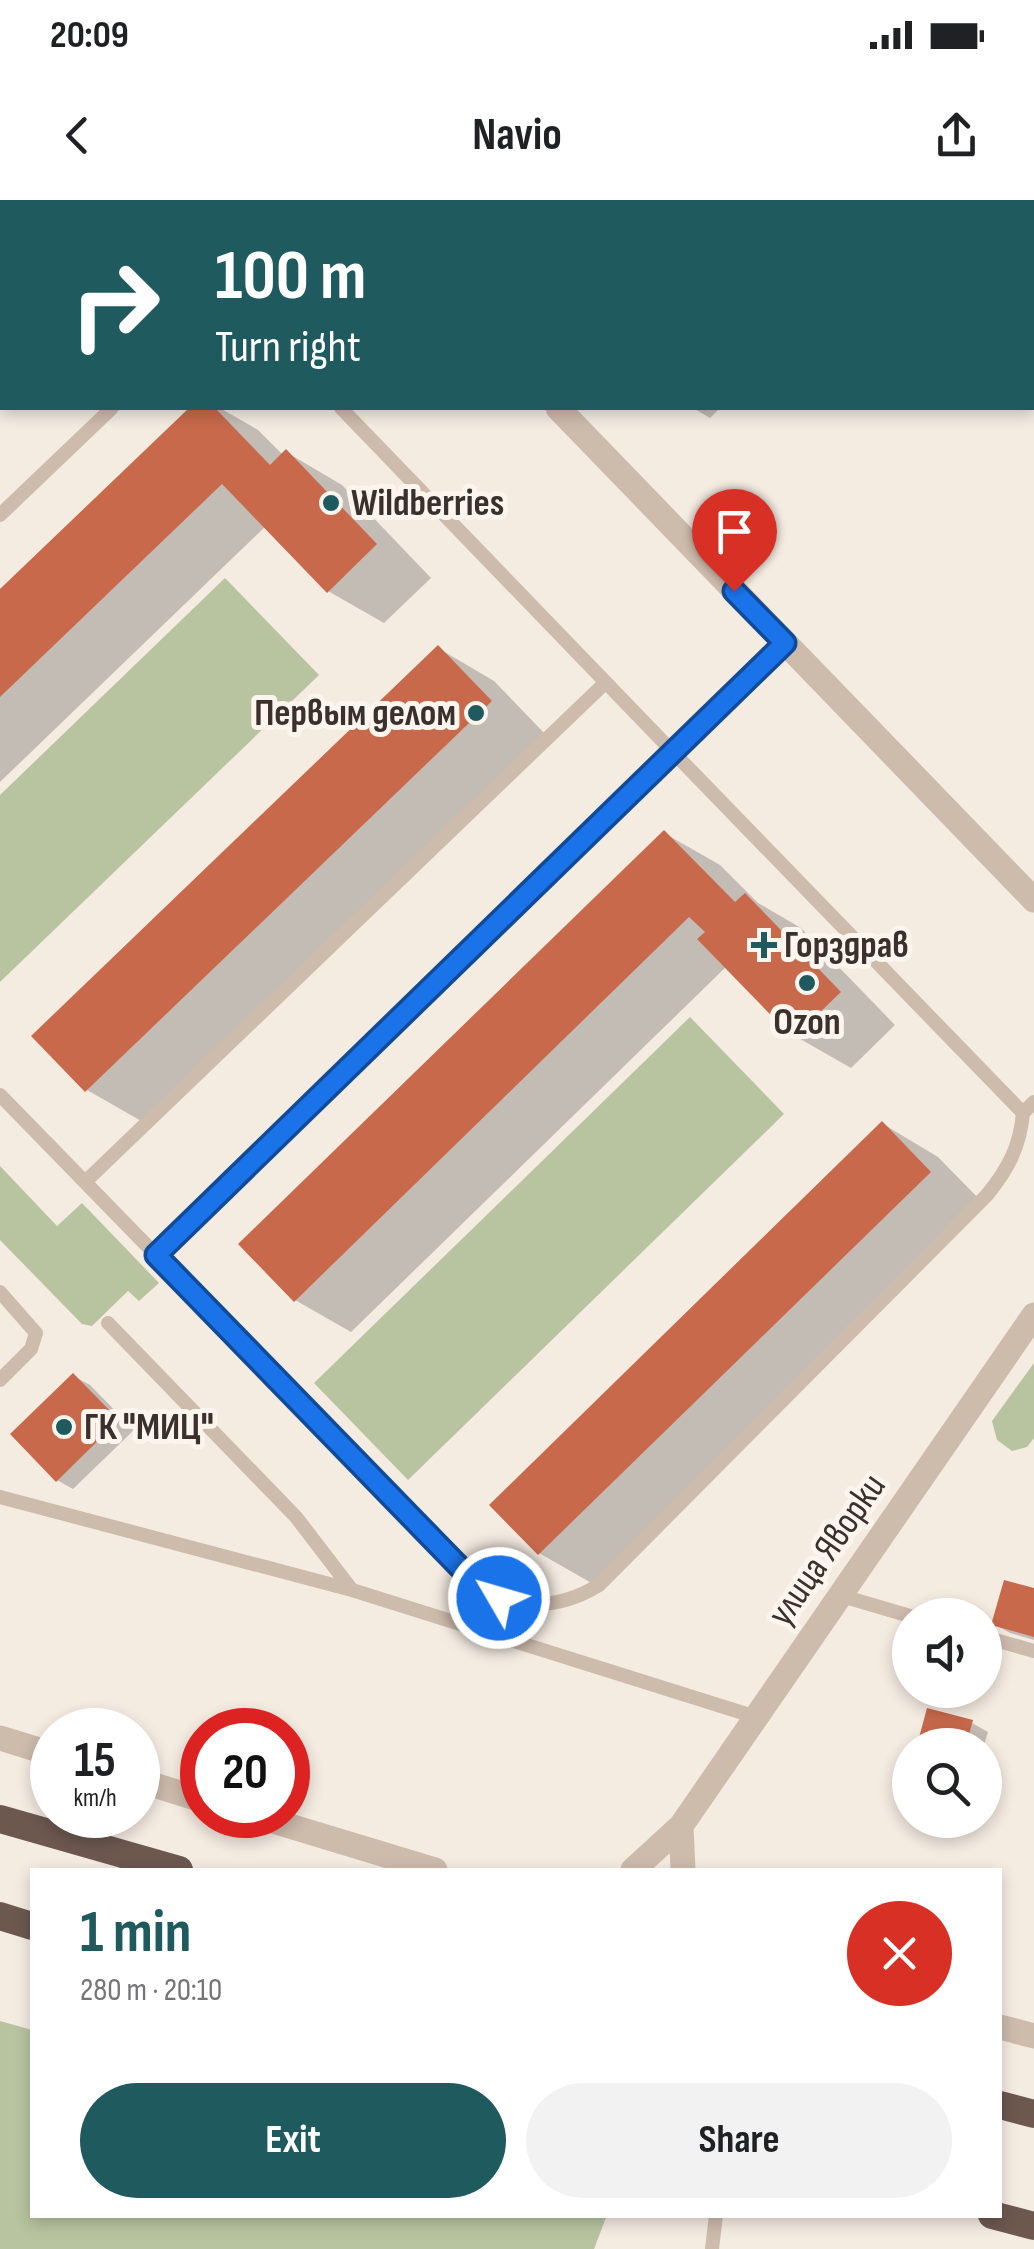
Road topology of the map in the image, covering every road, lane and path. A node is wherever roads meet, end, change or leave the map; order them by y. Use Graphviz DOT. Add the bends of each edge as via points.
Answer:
graph roads {
  1 [pos="110,410"];
  2 [pos="343,410"];
  3 [pos="560,410"];
  4 [pos="0,515"];
  5 [pos="785,643"];
  6 [pos="605,683"];
  7 [pos="673,752"];
  8 [pos="1034,900"];
  9 [pos="0,1095"];
  10 [pos="1029,1108"];
  11 [pos="85,1182"];
  12 [pos="156,1255"];
  13 [pos="0,1292"];
  14 [pos="1034,1315"];
  15 [pos="108,1324"];
  16 [pos="0,1380"];
  17 [pos="0,1497"];
  18 [pos="352,1590"];
  19 [pos="842,1596"];
  20 [pos="892,1611"];
  21 [pos="1002,1642"];
  22 [pos="1034,1650"];
  23 [pos="756,1718"];
  24 [pos="0,1738"];
  25 [pos="30,1747"];
  26 [pos="0,1819"];
  27 [pos="681,1826"];
  28 [pos="310,1832"];
  29 [pos="172,1868"];
  30 [pos="428,1868"];
  31 [pos="635,1868"];
  32 [pos="683,1868"];
  33 [pos="0,1916"];
  34 [pos="30,1925"];
  35 [pos="1002,2028"];
  36 [pos="1034,2036"];
  37 [pos="1002,2106"];
  38 [pos="1034,2114"];
  39 [pos="716,2218"];
  40 [pos="1002,2218"];
  41 [pos="1034,2226"];
  42 [pos="712,2249"];
  1 -- 4 [label="lane"];
  2 -- 6 [label="lane"];
  3 -- 5 [label="street"];
  5 -- 7 [label="lane"];
  5 -- 8 [label="street"];
  6 -- 7 [label="lane"];
  6 -- 11 [label="lane"];
  7 -- 10 [label="lane"];
  7 -- 12 [label="lane"];
  9 -- 11 [label="lane"];
  10 -- 12 [label="lane" via="1015,1154 987,1196 600,1585 562,1603 521,1604 478,1586"];
  11 -- 12 [label="lane"];
  13 -- 16 [label="lane" via="36,1333 31,1350"];
  14 -- 19 [label="street, улица Яворки"];
  15 -- 18 [label="lane" via="296,1517"];
  17 -- 18 [label="lane"];
  18 -- 23 [label="lane"];
  19 -- 20 [label="lane"];
  19 -- 23 [label="street, улица Яворки"];
  21 -- 22 [label="lane"];
  23 -- 27 [label="street, улица Яворки"];
  24 -- 25 [label="street"];
  26 -- 29 [label="highway"];
  27 -- 31 [label="street, улица Яворки"];
  27 -- 32 [label="street"];
  28 -- 30 [label="street"];
  33 -- 34 [label="highway"];
  35 -- 36 [label="street"];
  37 -- 38 [label="highway"];
  39 -- 42 [label="lane"];
  40 -- 41 [label="highway"];
}
